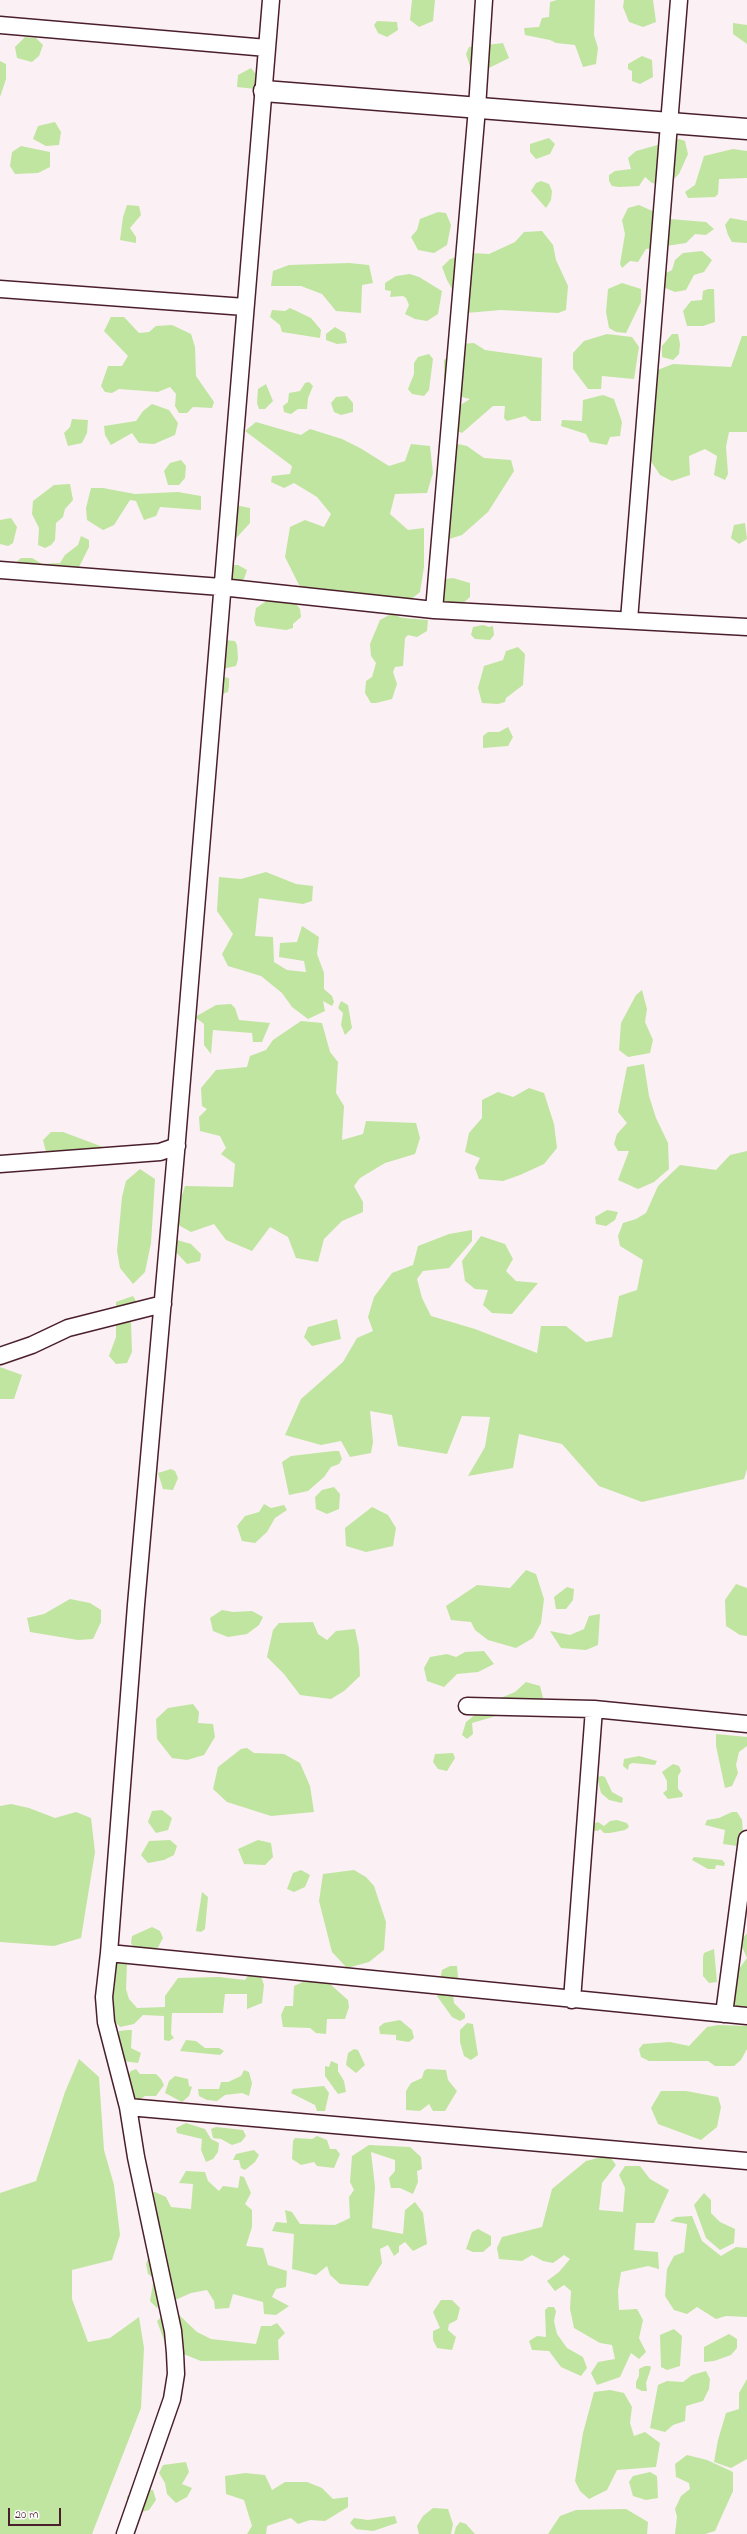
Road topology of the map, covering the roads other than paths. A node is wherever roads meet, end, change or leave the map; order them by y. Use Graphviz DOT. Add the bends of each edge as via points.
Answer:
graph roads {
  1 [pos="271,0"];
  2 [pos="484,0"];
  3 [pos="679,0"];
  4 [pos="0,25"];
  5 [pos="267,48"];
  6 [pos="264,91"];
  7 [pos="477,108"];
  8 [pos="668,123"];
  9 [pos="747,129"];
  10 [pos="0,289"];
  11 [pos="245,307"];
  12 [pos="0,570"];
  13 [pos="221,587"];
  14 [pos="434,610"];
  15 [pos="629,620"];
  16 [pos="747,627"];
  17 [pos="177,1146"];
  18 [pos="0,1164"];
  19 [pos="162,1304"];
  20 [pos="0,1356"];
  21 [pos="468,1706"];
  22 [pos="594,1709"];
  23 [pos="747,1724"];
  24 [pos="747,1838"];
  25 [pos="109,1953"];
  26 [pos="572,2000"];
  27 [pos="724,2014"];
  28 [pos="747,2016"];
  29 [pos="128,2107"];
  30 [pos="747,2161"];
  31 [pos="125,2534"];
  1 -- 5 [label="street"];
  2 -- 7 [label="street"];
  3 -- 8 [label="street"];
  4 -- 5 [label="street"];
  5 -- 6 [label="street"];
  6 -- 7 [label="street"];
  6 -- 11 [label="street"];
  7 -- 8 [label="street"];
  7 -- 14 [label="street"];
  8 -- 9 [label="street"];
  8 -- 15 [label="street"];
  10 -- 11 [label="street"];
  11 -- 13 [label="street"];
  12 -- 13 [label="street"];
  13 -- 14 [label="street"];
  13 -- 17 [label="street"];
  14 -- 15 [label="street"];
  15 -- 16 [label="street"];
  17 -- 18 [label="street" via="160,1152"];
  17 -- 19 [label="street"];
  19 -- 20 [label="street" via="68,1328 32,1345"];
  19 -- 25 [label="street"];
  21 -- 22 [label="street"];
  22 -- 23 [label="street"];
  22 -- 26 [label="street"];
  24 -- 27 [label="street"];
  25 -- 26 [label="street"];
  25 -- 29 [label="street" via="104,1997 106,2022"];
  26 -- 27 [label="street"];
  27 -- 28 [label="street"];
  29 -- 30 [label="street"];
  29 -- 31 [label="street" via="136,2157 173,2331 176,2374 172,2399"];
}
